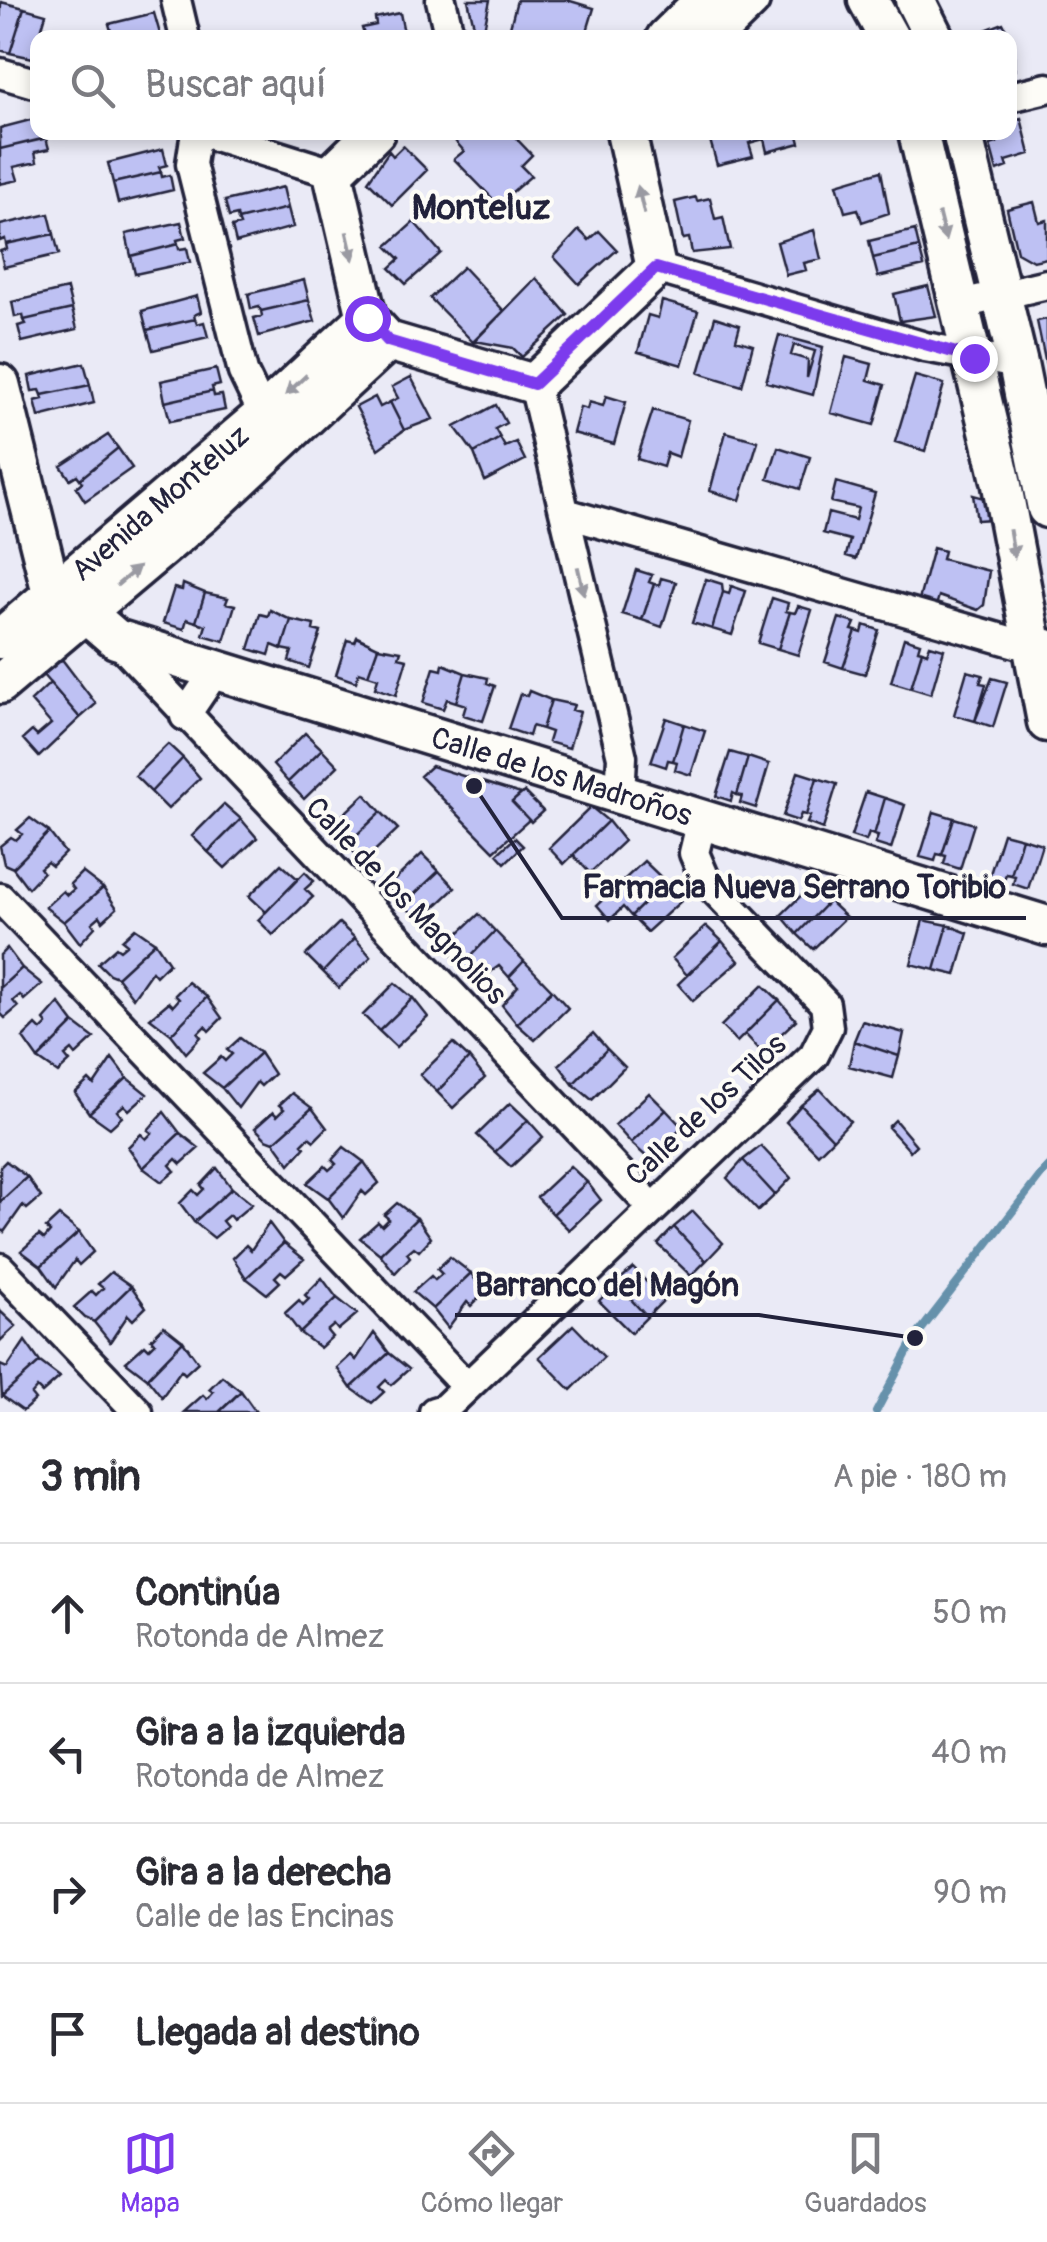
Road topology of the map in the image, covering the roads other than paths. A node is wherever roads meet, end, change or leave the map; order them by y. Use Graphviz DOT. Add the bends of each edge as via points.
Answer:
graph roads {
  1 [pos="176,0"];
  2 [pos="441,0"];
  3 [pos="705,0"];
  4 [pos="750,0"];
  5 [pos="868,0"];
  6 [pos="915,0"];
  7 [pos="183,30"];
  8 [pos="448,30"];
  9 [pos="674,30"];
  10 [pos="718,30"];
  11 [pos="885,30"];
  12 [pos="930,30"];
  13 [pos="0,73"];
  14 [pos="30,82"];
  15 [pos="1047,88"];
  16 [pos="1017,95"];
  17 [pos="197,140"];
  18 [pos="225,140"];
  19 [pos="368,140"];
  20 [pos="628,140"];
  21 [pos="920,140"];
  22 [pos="964,140"];
  23 [pos="333,173"];
  24 [pos="656,268"];
  25 [pos="1047,284"];
  26 [pos="1002,295"];
  27 [pos="961,304"];
  28 [pos="378,330"];
  29 [pos="974,358"];
  30 [pos="1018,364"];
  31 [pos="0,384"];
  32 [pos="534,384"];
  33 [pos="271,429"];
  34 [pos="1001,480"];
  35 [pos="1045,484"];
  36 [pos="566,513"];
  37 [pos="72,601"];
  38 [pos="0,639"];
  39 [pos="116,639"];
  40 [pos="1038,643"];
  41 [pos="216,670"];
  42 [pos="0,684"];
  43 [pos="184,716"];
  44 [pos="1047,722"];
  45 [pos="620,794"];
  46 [pos="702,820"];
  47 [pos="0,898"];
  48 [pos="1047,926"];
  49 [pos="651,1206"];
  50 [pos="0,1268"];
  51 [pos="466,1386"];
  52 [pos="138,1412"];
  53 [pos="434,1412"];
  1 -- 7 [label="street"];
  2 -- 8 [label="street"];
  3 -- 9 [label="street"];
  4 -- 10 [label="street"];
  5 -- 11 [label="street"];
  6 -- 12 [label="street"];
  13 -- 14 [label="street"];
  15 -- 16 [label="street"];
  17 -- 33 [label="street" via="192,164 243,372"];
  18 -- 23 [label="street"];
  19 -- 23 [label="street"];
  24 -- 20 [label="street, one-way"];
  21 -- 27 [label="street, one-way"];
  22 -- 26 [label="street"];
  23 -- 28 [label="street, one-way"];
  24 -- 29 [label="street"];
  24 -- 32 [label="street"];
  25 -- 26 [label="street"];
  26 -- 27 [label="street"];
  26 -- 30 [label="street"];
  27 -- 29 [label="street"];
  28 -- 32 [label="street"];
  28 -- 33 [label="street, Avenida Monteluz"];
  29 -- 30 [label="street"];
  29 -- 34 [label="street"];
  30 -- 35 [label="street"];
  31 -- 37 [label="street" via="48,581"];
  32 -- 36 [label="street"];
  33 -- 37 [label="street, Avenida Monteluz"];
  34 -- 35 [label="street"];
  34 -- 40 [label="street, one-way"];
  36 -- 40 [label="street" via="1016,643"];
  36 -- 45 [label="street, one-way" via="622,757"];
  37 -- 38 [label="street, Avenida Monteluz"];
  37 -- 39 [label="street, Calle de los Madroños"];
  37 -- 42 [label="street, Avenida Monteluz"];
  39 -- 41 [label="street, Calle de los Madroños"];
  39 -- 43 [label="street, Calle de los Magnolios"];
  40 -- 44 [label="street"];
  41 -- 43 [label="street"];
  41 -- 45 [label="street, Calle de los Madroños"];
  43 -- 49 [label="street, Calle de los Magnolios"];
  45 -- 46 [label="street, Calle de los Madroños"];
  46 -- 48 [label="street, Calle de los Madroños"];
  46 -- 49 [label="street, Calle de los Tilos" via="694,853 706,881 825,1004 828,1028 814,1054"];
  47 -- 51 [label="street"];
  49 -- 51 [label="street, Calle de los Tilos"];
  50 -- 52 [label="street"];
  51 -- 53 [label="street, Calle de los Tilos"];
}
